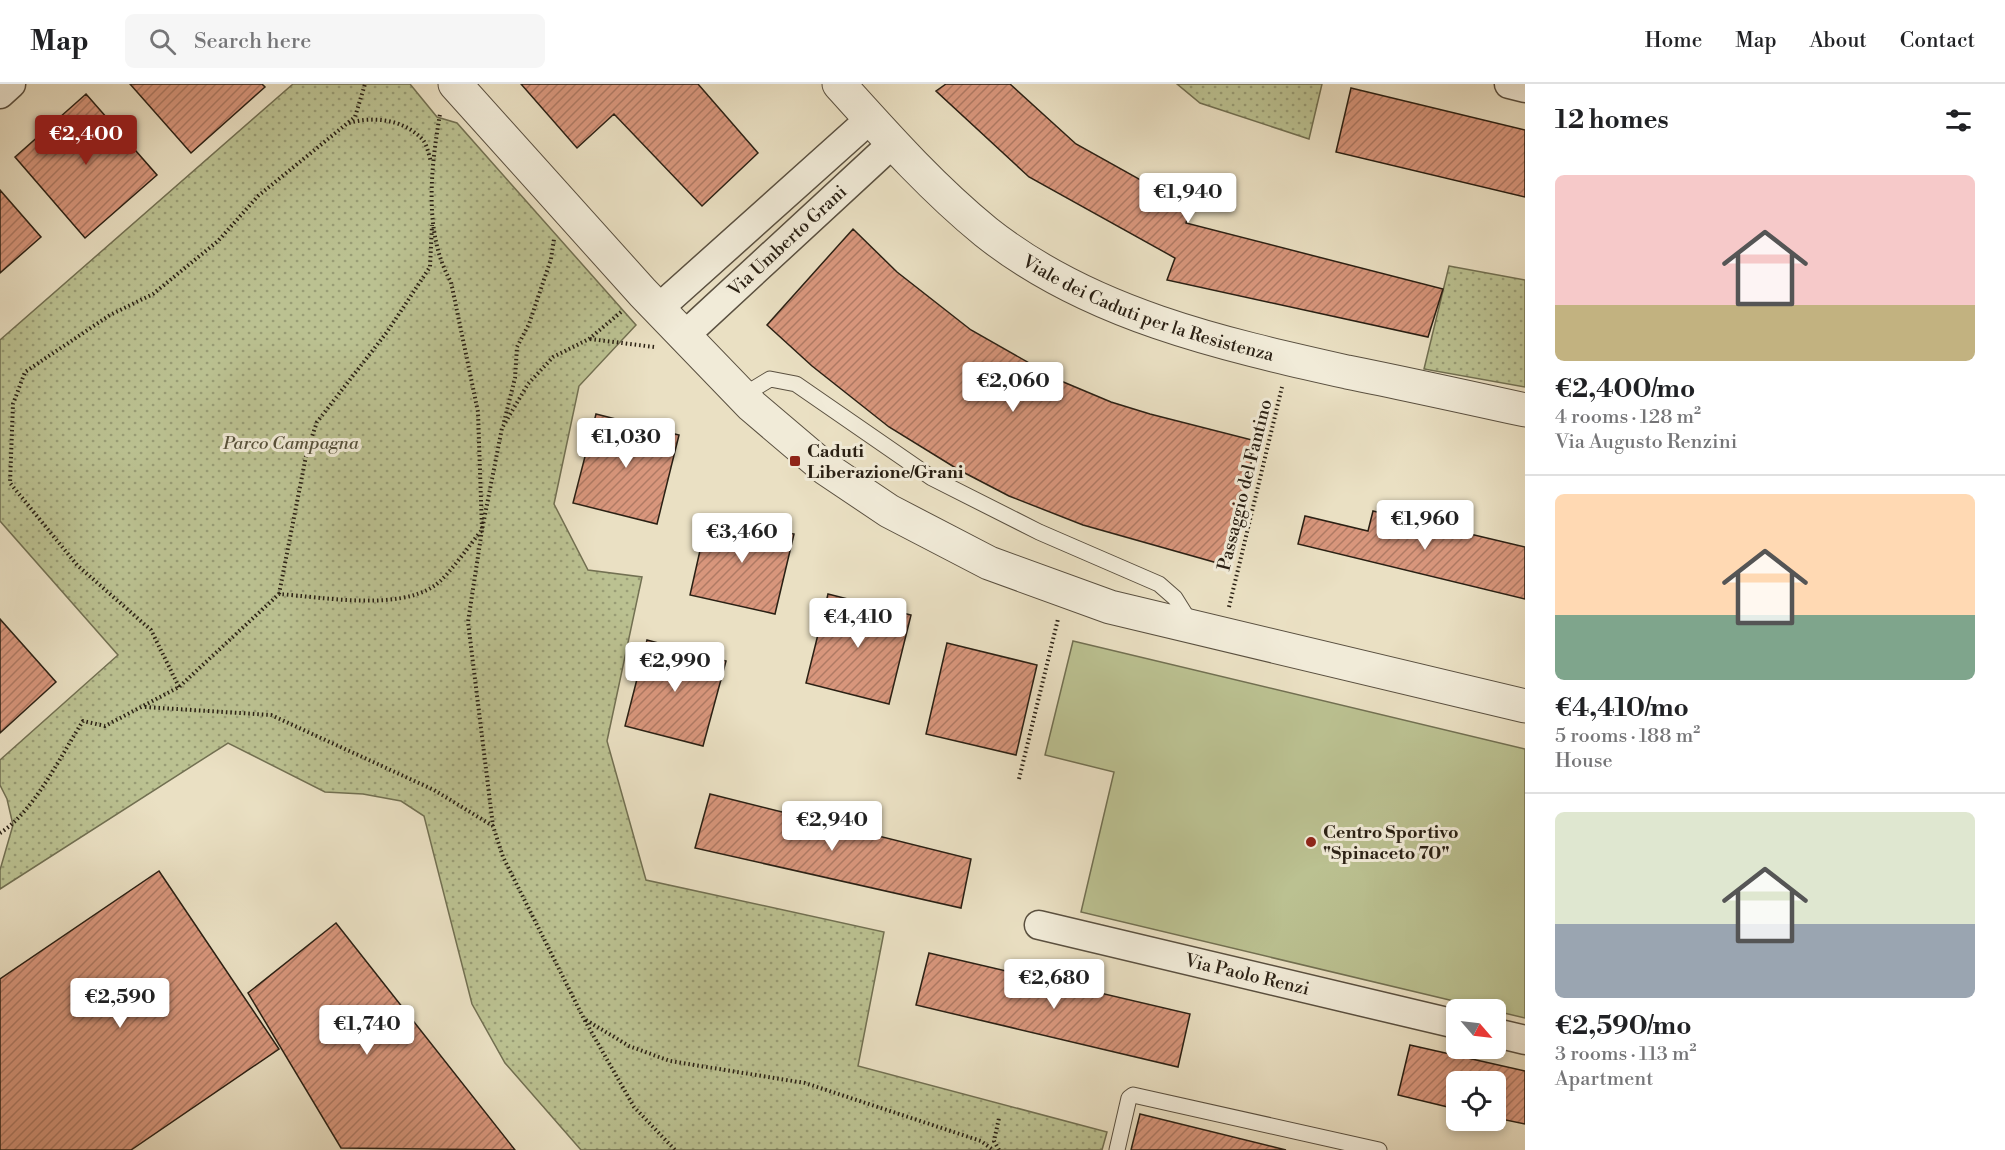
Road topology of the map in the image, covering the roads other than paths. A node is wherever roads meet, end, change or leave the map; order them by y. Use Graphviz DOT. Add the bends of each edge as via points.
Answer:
graph roads {
  1 [pos="11,84"];
  2 [pos="455,84"];
  3 [pos="838,84"];
  4 [pos="1509,84"];
  5 [pos="1525,88"];
  6 [pos="0,94"];
  7 [pos="870,119"];
  8 [pos="893,143"];
  9 [pos="658,309"];
  10 [pos="669,342"];
  11 [pos="742,396"];
  12 [pos="1525,410"];
  13 [pos="1195,629"];
  14 [pos="1525,706"];
  15 [pos="1039,925"];
  16 [pos="1446,1022"];
  17 [pos="1506,1035"];
  18 [pos="1525,1040"];
  19 [pos="1117,1150"];
  20 [pos="1379,1150"];
  1 -- 6 [label="street"];
  2 -- 9 [label="street"];
  3 -- 7 [label="street, Viale dei Caduti per la Resistenza"];
  4 -- 5 [label="street"];
  7 -- 8 [label="street, Viale dei Caduti per la Resistenza"];
  7 -- 9 [label="street, Via Umberto Grani"];
  8 -- 10 [label="street, Via Umberto Grani"];
  8 -- 12 [label="street, Viale dei Caduti per la Resistenza" via="986,232 1070,284 1162,324 1289,359"];
  9 -- 10 [label="street"];
  10 -- 11 [label="street"];
  11 -- 13 [label="street" via="789,440 889,512 989,563 1064,592"];
  11 -- 13 [label="lane" via="770,379 795,384 932,478 1039,532 1159,584 1175,598"];
  13 -- 14 [label="street"];
  15 -- 16 [label="street, Via Paolo Renzi"];
  17 -- 18 [label="street"];
  19 -- 20 [label="lane" via="1129,1098 1133,1095"];
}
